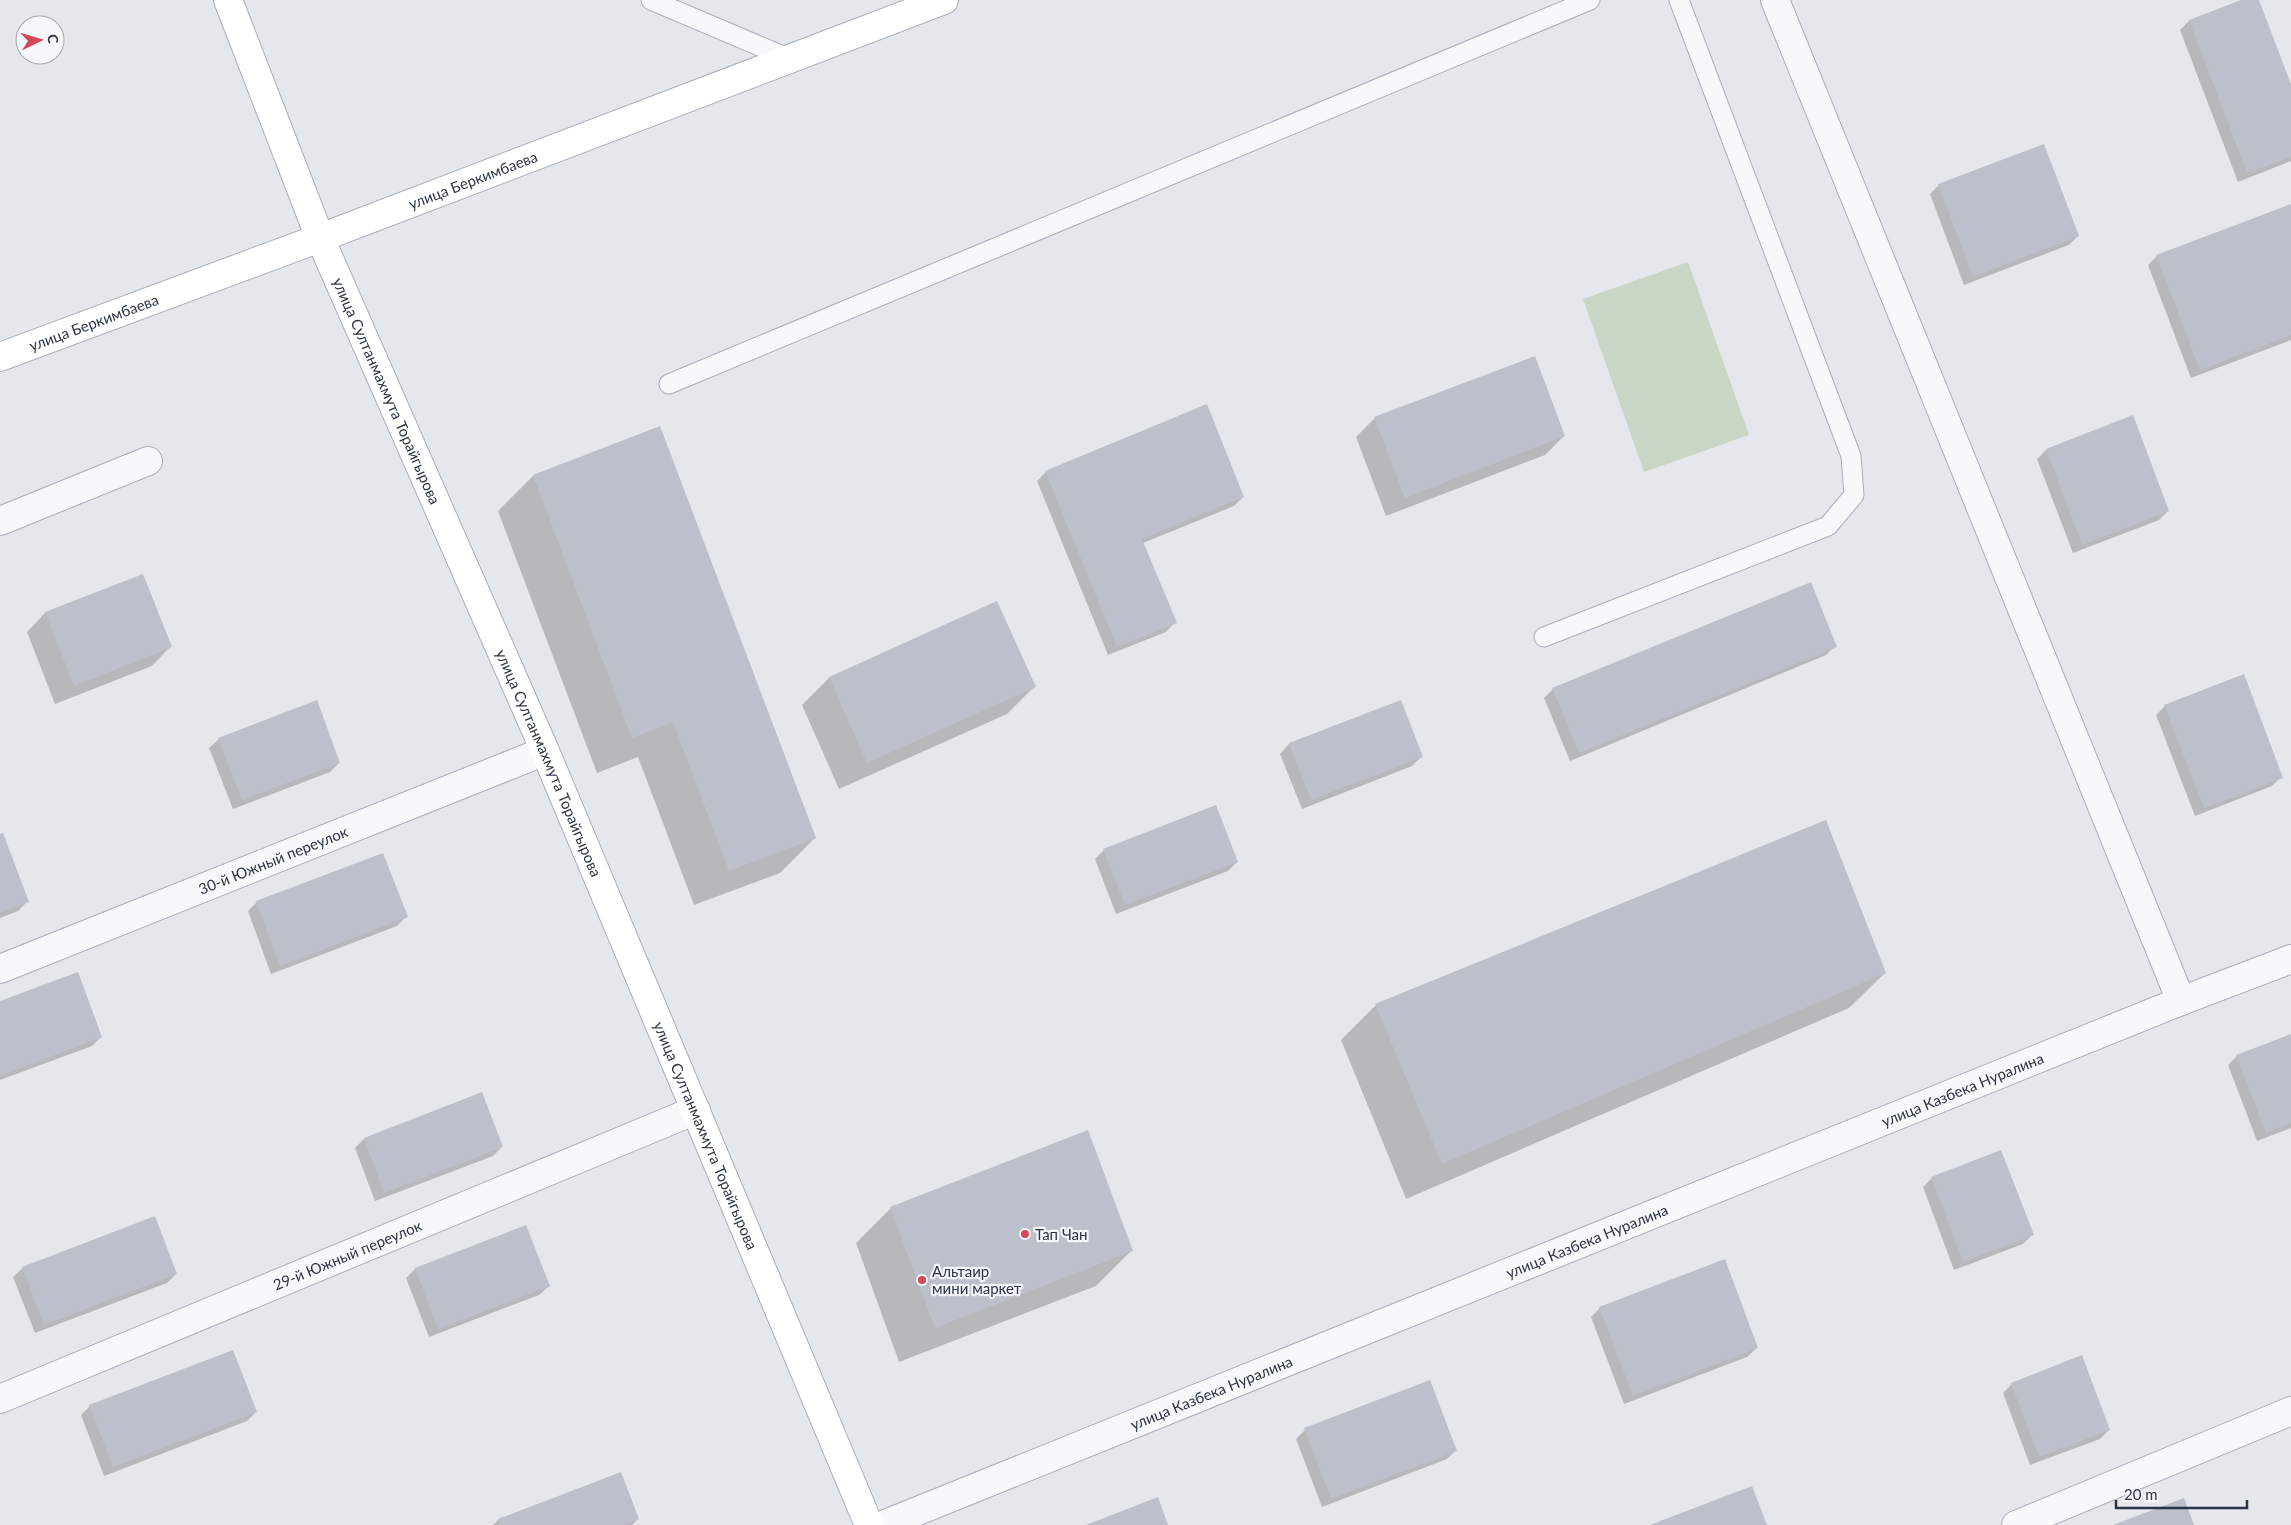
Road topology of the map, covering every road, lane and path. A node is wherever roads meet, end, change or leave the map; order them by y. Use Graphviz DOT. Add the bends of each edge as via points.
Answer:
graph roads {
  1 [pos="228,0"];
  2 [pos="651,0"];
  3 [pos="944,0"];
  4 [pos="1590,0"];
  5 [pos="1679,0"];
  6 [pos="1775,0"];
  7 [pos="790,59"];
  8 [pos="320,238"];
  9 [pos="0,356"];
  10 [pos="669,384"];
  11 [pos="148,462"];
  12 [pos="0,521"];
  13 [pos="1544,637"];
  14 [pos="545,752"];
  15 [pos="2291,959"];
  16 [pos="0,969"];
  17 [pos="2181,1002"];
  18 [pos="696,1110"];
  19 [pos="0,1399"];
  20 [pos="2291,1411"];
  21 [pos="869,1525"];
  22 [pos="883,1525"];
  23 [pos="2016,1525"];
  1 -- 8 [label="main road, улица Султанмахмута Торайгырова"];
  2 -- 7 [label="lane"];
  3 -- 7 [label="main road, улица Беркимбаева"];
  4 -- 10 [label="lane"];
  5 -- 13 [label="lane" via="1851,456 1854,495 1828,526"];
  6 -- 17 [label="street"];
  7 -- 8 [label="main road, улица Беркимбаева"];
  8 -- 9 [label="main road, улица Беркимбаева"];
  8 -- 14 [label="main road, улица Султанмахмута Торайгырова"];
  11 -- 12 [label="street"];
  14 -- 16 [label="street, 30-й Южный переулок"];
  14 -- 18 [label="main road, улица Султанмахмута Торайгырова"];
  15 -- 17 [label="street, улица Казбека Нуралина"];
  17 -- 22 [label="street, улица Казбека Нуралина"];
  18 -- 19 [label="street, 29-й Южный переулок"];
  18 -- 21 [label="main road, улица Султанмахмута Торайгырова"];
  20 -- 23 [label="street"];
}
